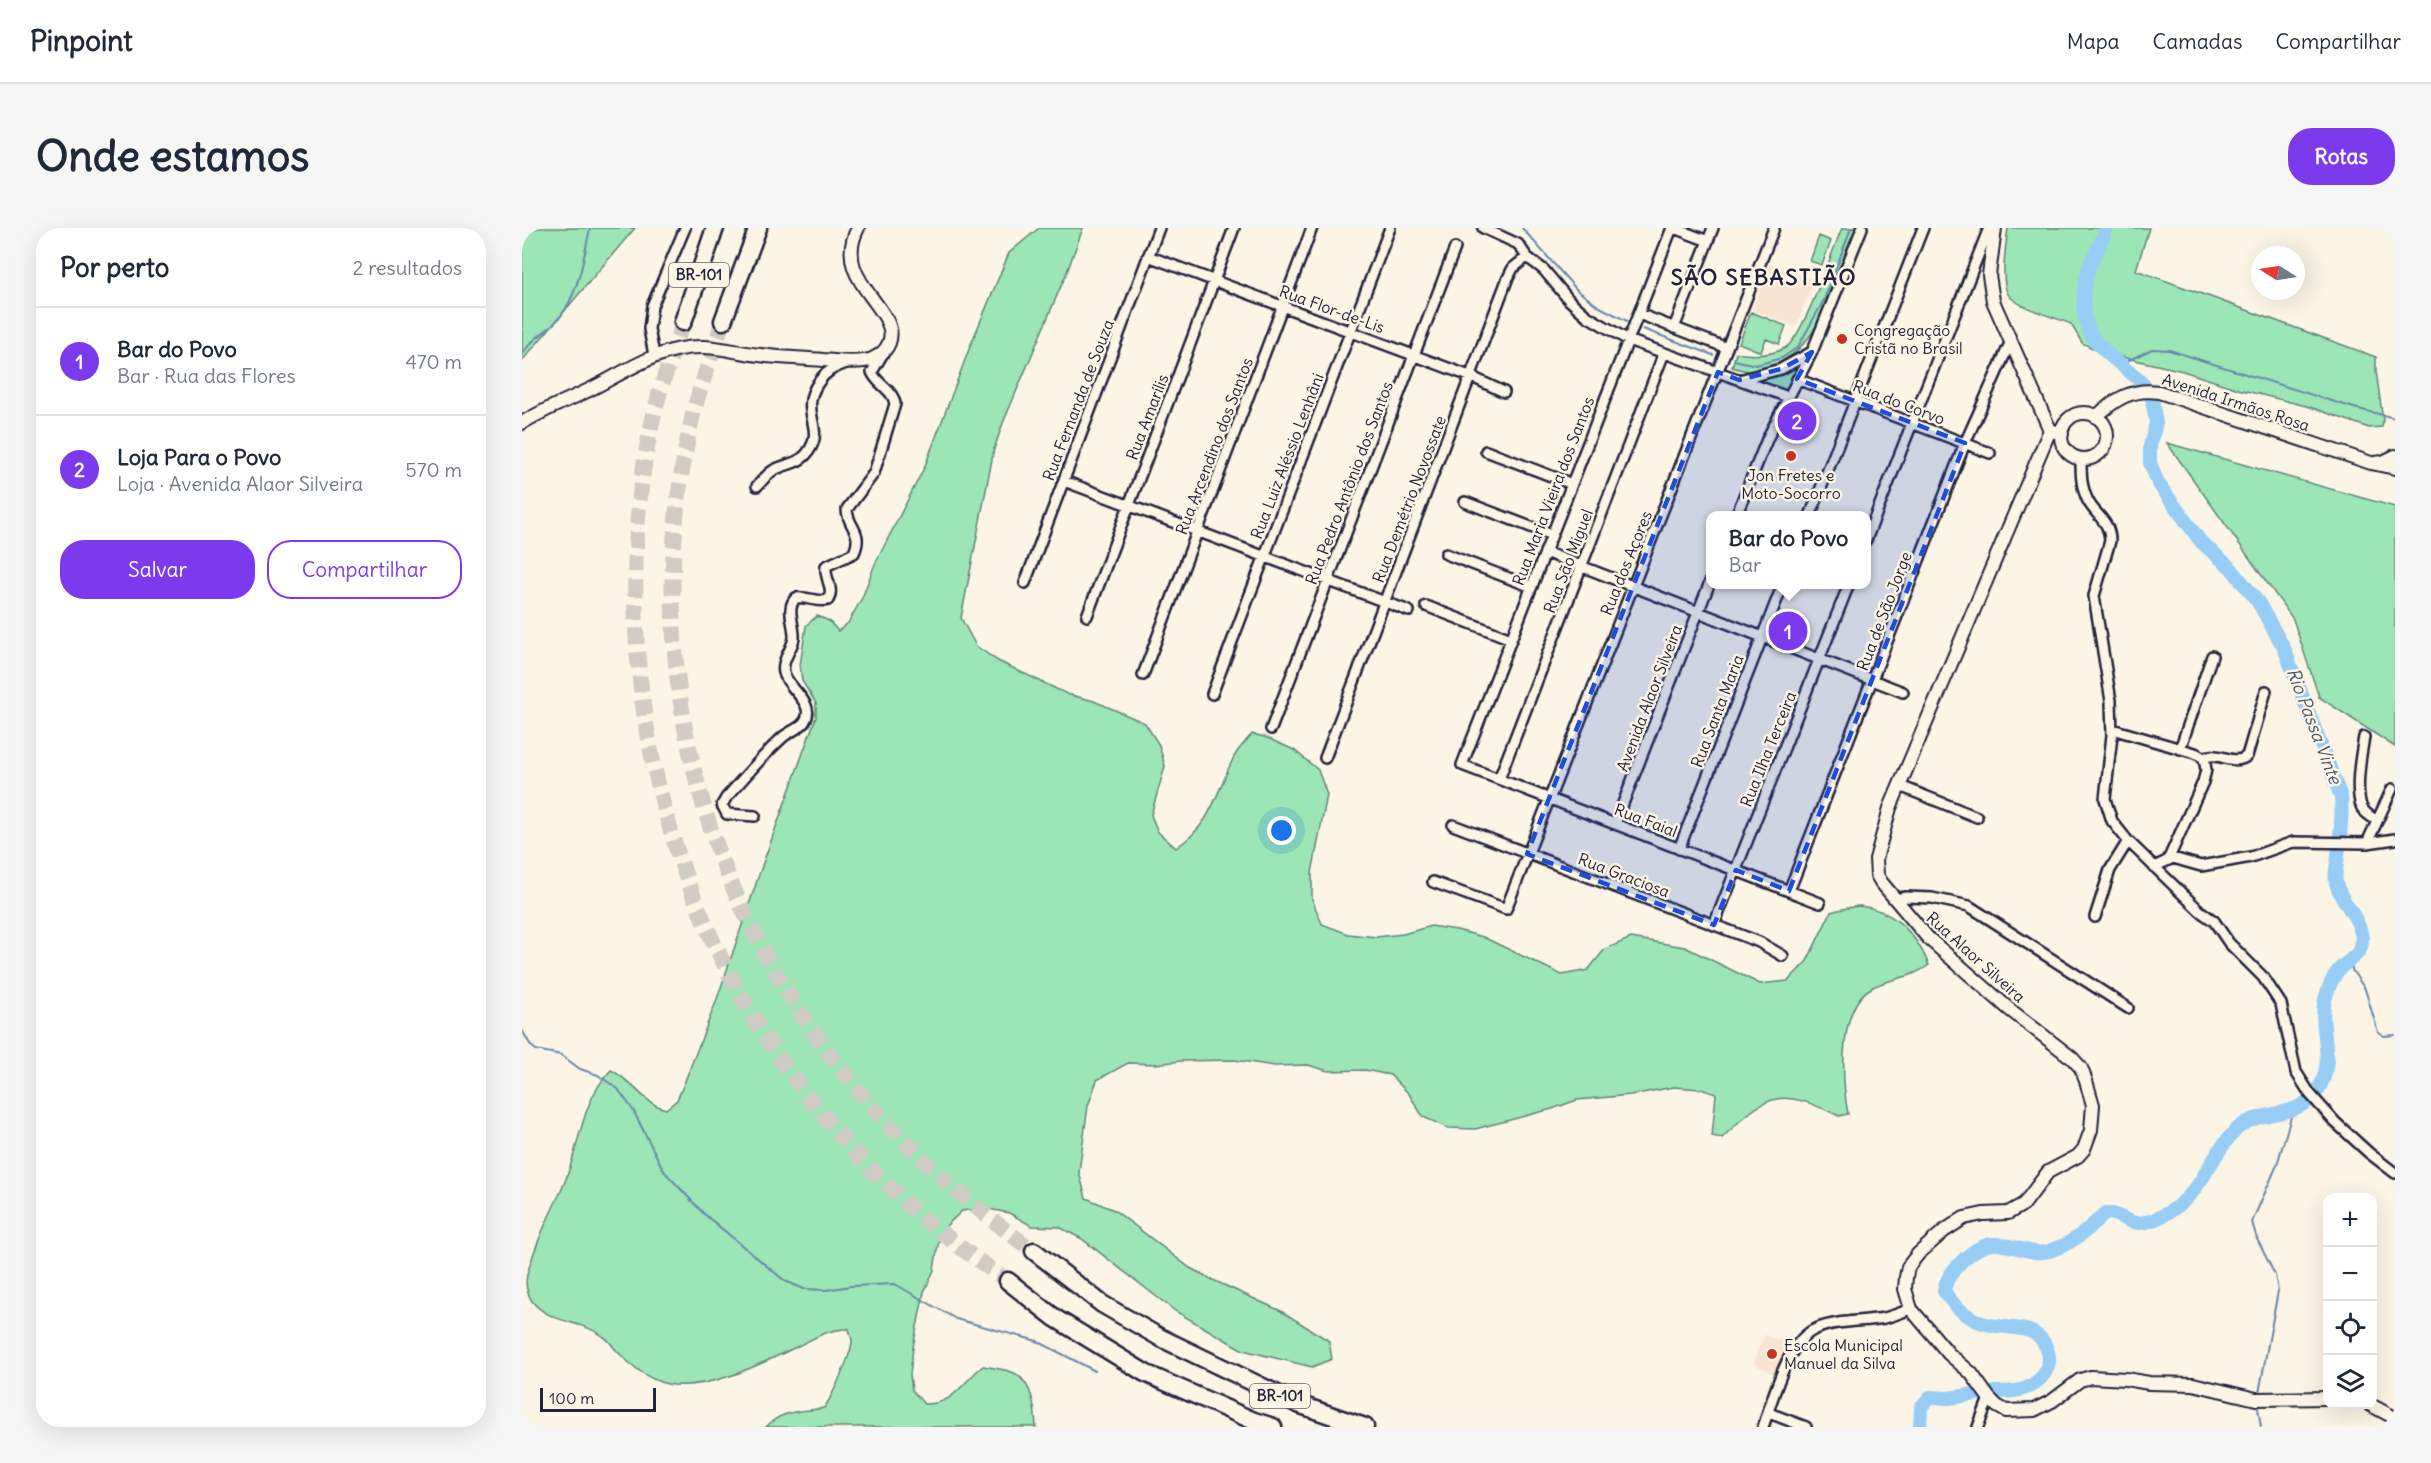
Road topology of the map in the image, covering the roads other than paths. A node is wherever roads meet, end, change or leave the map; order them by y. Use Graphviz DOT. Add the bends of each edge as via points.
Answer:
graph roads {
  1 [pos="685,228"];
  2 [pos="715,228"];
  3 [pos="758,228"];
  4 [pos="858,228"];
  5 [pos="1159,228"];
  6 [pos="1234,228"];
  7 [pos="1312,228"];
  8 [pos="1390,228"];
  9 [pos="1483,228"];
  10 [pos="1673,228"];
  11 [pos="1713,228"];
  12 [pos="1774,228"];
  13 [pos="1862,228"];
  14 [pos="1923,228"];
  15 [pos="1989,228"];
  16 [pos="1995,228"];
  17 [pos="1708,241"];
  18 [pos="1455,248"];
  19 [pos="1148,256"];
  20 [pos="1527,257"];
  21 [pos="1214,281"];
  22 [pos="1282,306"];
  23 [pos="1639,314"];
  24 [pos="723,321"];
  25 [pos="683,322"];
  26 [pos="1674,328"];
  27 [pos="1350,332"];
  28 [pos="1628,340"];
  29 [pos="2010,343"];
  30 [pos="1727,348"];
  31 [pos="885,351"];
  32 [pos="1812,352"];
  33 [pos="1664,353"];
  34 [pos="654,355"];
  35 [pos="1414,356"];
  36 [pos="849,362"];
  37 [pos="1718,372"];
  38 [pos="1472,377"];
  39 [pos="1797,379"];
  40 [pos="1739,380"];
  41 [pos="1504,392"];
  42 [pos="1788,397"];
  43 [pos="1855,401"];
  44 [pos="2096,417"];
  45 [pos="522,423"];
  46 [pos="1912,423"];
  47 [pos="2056,432"];
  48 [pos="1965,444"];
  49 [pos="1486,451"];
  50 [pos="1990,453"];
  51 [pos="2395,456"];
  52 [pos="2082,459"];
  53 [pos="2371,463"];
  54 [pos="2395,468"];
  55 [pos="1064,481"];
  56 [pos="1572,484"];
  57 [pos="757,486"];
  58 [pos="1465,502"];
  59 [pos="1129,506"];
  60 [pos="1738,511"];
  61 [pos="1812,511"];
  62 [pos="1871,527"];
  63 [pos="1198,531"];
  64 [pos="1552,535"];
  65 [pos="1545,552"];
  66 [pos="1446,554"];
  67 [pos="1264,557"];
  68 [pos="1582,566"];
  69 [pos="1328,580"];
  70 [pos="1025,583"];
  71 [pos="1633,586"];
  72 [pos="1532,587"];
  73 [pos="1707,589"];
  74 [pos="1781,589"];
  75 [pos="1847,589"];
  76 [pos="1385,602"];
  77 [pos="1426,606"];
  78 [pos="1409,611"];
  79 [pos="1698,612"];
  80 [pos="1087,616"];
  81 [pos="1762,637"];
  82 [pos="1511,639"];
  83 [pos="2212,656"];
  84 [pos="1819,659"];
  85 [pos="1143,675"];
  86 [pos="1873,680"];
  87 [pos="2266,691"];
  88 [pos="1903,692"];
  89 [pos="1212,694"];
  90 [pos="1271,729"];
  91 [pos="2112,729"];
  92 [pos="2364,737"];
  93 [pos="2180,749"];
  94 [pos="1325,758"];
  95 [pos="2204,758"];
  96 [pos="1462,765"];
  97 [pos="1499,779"];
  98 [pos="1899,786"];
  99 [pos="2392,789"];
  100 [pos="1549,799"];
  101 [pos="755,816"];
  102 [pos="1977,817"];
  103 [pos="2376,820"];
  104 [pos="1615,824"];
  105 [pos="1453,825"];
  106 [pos="2395,839"];
  107 [pos="2128,841"];
  108 [pos="2367,843"];
  109 [pos="1679,849"];
  110 [pos="1527,854"];
  111 [pos="2169,858"];
  112 [pos="2154,867"];
  113 [pos="1736,870"];
  114 [pos="1433,882"];
  115 [pos="1789,891"];
  116 [pos="1896,899"];
  117 [pos="1820,903"];
  118 [pos="2095,917"];
  119 [pos="1714,925"];
  120 [pos="1783,956"];
  121 [pos="2128,1008"];
  122 [pos="2395,1173"];
  123 [pos="1034,1251"];
  124 [pos="1008,1281"];
  125 [pos="1911,1309"];
  126 [pos="1989,1398"];
  127 [pos="2323,1398"];
  128 [pos="2377,1408"];
  129 [pos="1768,1413"];
  130 [pos="2395,1418"];
  131 [pos="1273,1427"];
  132 [pos="1365,1427"];
  133 [pos="1763,1427"];
  134 [pos="1806,1427"];
  135 [pos="1978,1427"];
  1 -- 34 [label="street" via="652,306 649,329"];
  2 -- 25 [label="highway, BR-101"];
  3 -- 24 [label="highway, BR-101"];
  4 -- 31 [label="street" via="852,246 853,262 860,282 889,323 891,333"];
  5 -- 19 [label="street, Rua Fernanda de Souza"];
  6 -- 21 [label="street, Rua Amarílis"];
  7 -- 22 [label="street, Rua Arcendino dos Santos"];
  8 -- 27 [label="street, Rua Luiz Aléssio Lenhâni"];
  9 -- 20 [label="street" via="1518,244"];
  10 -- 17 [label="street"];
  10 -- 23 [label="street, Rua Maria Vieira dos Santos"];
  11 -- 17 [label="street"];
  12 -- 30 [label="street, Rua dos Açores"];
  13 -- 32 [label="street"];
  14 -- 43 [label="street"];
  15 -- 46 [label="street"];
  16 -- 29 [label="street" via="1989,287"];
  17 -- 26 [label="street"];
  18 -- 35 [label="street, Rua Pedro Antônio dos Santos"];
  19 -- 21 [label="street, Rua Flor-de-Lis"];
  19 -- 55 [label="street, Rua Fernanda de Souza"];
  20 -- 28 [label="street" via="1587,316"];
  20 -- 38 [label="street, Rua Demétrio Novossate" via="1513,268 1507,280"];
  21 -- 22 [label="street, Rua Flor-de-Lis"];
  21 -- 59 [label="street, Rua Amarílis"];
  22 -- 27 [label="street, Rua Flor-de-Lis"];
  22 -- 63 [label="street, Rua Arcendino dos Santos"];
  23 -- 26 [label="street"];
  23 -- 28 [label="street, Rua Maria Vieira dos Santos"];
  26 -- 30 [label="street"];
  27 -- 35 [label="street, Rua Flor-de-Lis"];
  27 -- 67 [label="street, Rua Luiz Aléssio Lenhâni"];
  28 -- 33 [label="street"];
  28 -- 56 [label="street, Rua Maria Vieira dos Santos"];
  29 -- 47 [label="street"];
  29 -- 48 [label="street, Rua de São Jorge"];
  30 -- 37 [label="street, Rua dos Açores"];
  31 -- 36 [label="street" via="873,359"];
  31 -- 101 [label="street" via="872,372 891,393 895,404 874,473 847,509 857,531 857,547 854,553 826,566 831,592 828,600 802,597 792,602 793,644 783,671 805,703 805,721 770,749 722,806 727,814"];
  32 -- 39 [label="street"];
  32 -- 40 [label="street" via="1781,369"];
  33 -- 37 [label="street"];
  33 -- 68 [label="street, Rua São Miguel"];
  34 -- 36 [label="street" via="706,347 762,356"];
  34 -- 45 [label="street"];
  35 -- 38 [label="street, Rua Flor-de-Lis"];
  35 -- 69 [label="street, Rua Pedro Antônio dos Santos"];
  36 -- 57 [label="street" via="828,371 812,392 809,407 815,435 807,454 773,470"];
  37 -- 40 [label="street"];
  37 -- 71 [label="street, Rua dos Açores"];
  38 -- 41 [label="street, Rua Flor-de-Lis"];
  38 -- 76 [label="street, Rua Demétrio Novossate"];
  39 -- 42 [label="street"];
  39 -- 43 [label="street, Rua do Corvo"];
  40 -- 42 [label="street"];
  42 -- 60 [label="street"];
  43 -- 46 [label="street, Rua do Corvo"];
  43 -- 61 [label="street"];
  44 -- 47 [label="street" via="2074,416"];
  44 -- 52 [label="street" via="2105,428 2106,442 2099,454"];
  44 -- 53 [label="street, Avenida Irmãos Rosa" via="2124,396 2159,392"];
  46 -- 48 [label="street, Rua do Corvo"];
  46 -- 62 [label="street"];
  47 -- 52 [label="street" via="2066,450"];
  47 -- 98 [label="street, Rua Alaor Silveira"];
  48 -- 50 [label="street, Rua do Corvo"];
  48 -- 86 [label="street, Rua de São Jorge"];
  49 -- 56 [label="street"];
  51 -- 53 [label="street"];
  52 -- 91 [label="street" via="2085,495 2110,532 2094,596"];
  53 -- 54 [label="street, Avenida Irmãos Rosa"];
  55 -- 59 [label="street"];
  55 -- 70 [label="street, Rua Fernanda de Souza"];
  56 -- 64 [label="street, Rua Maria Vieira dos Santos"];
  58 -- 64 [label="street"];
  59 -- 63 [label="street"];
  59 -- 80 [label="street, Rua Amarílis"];
  63 -- 67 [label="street"];
  63 -- 85 [label="street, Rua Arcendino dos Santos"];
  64 -- 65 [label="street, Rua Maria Vieira dos Santos"];
  65 -- 68 [label="street"];
  65 -- 72 [label="street, Rua Maria Vieira dos Santos"];
  66 -- 72 [label="street"];
  67 -- 69 [label="street"];
  67 -- 89 [label="street, Rua Luiz Aléssio Lenhâni"];
  68 -- 71 [label="street"];
  68 -- 97 [label="street, Rua São Miguel"];
  69 -- 76 [label="street"];
  69 -- 90 [label="street, Rua Pedro Antônio dos Santos"];
  71 -- 79 [label="street"];
  71 -- 100 [label="street, Rua dos Açores"];
  72 -- 82 [label="street, Rua Maria Vieira dos Santos"];
  73 -- 79 [label="street, Avenida Alaor Silveira"];
  74 -- 81 [label="street, Rua Santa Maria"];
  75 -- 84 [label="street, Rua Ilha Terceira"];
  76 -- 78 [label="street"];
  76 -- 94 [label="street, Rua Demétrio Novossate"];
  77 -- 82 [label="street"];
  79 -- 81 [label="street"];
  79 -- 104 [label="street, Avenida Alaor Silveira"];
  81 -- 84 [label="street"];
  81 -- 109 [label="street, Rua Santa Maria"];
  82 -- 96 [label="street, Rua Maria Vieira dos Santos"];
  83 -- 93 [label="street"];
  84 -- 86 [label="street"];
  84 -- 113 [label="street, Rua Ilha Terceira"];
  86 -- 88 [label="street"];
  86 -- 115 [label="street, Rua de São Jorge"];
  87 -- 95 [label="street" via="2247,756 2238,760"];
  91 -- 93 [label="street"];
  91 -- 107 [label="street" via="2105,799 2112,821"];
  92 -- 103 [label="street" via="2359,800 2364,812"];
  93 -- 95 [label="street"];
  95 -- 111 [label="street" via="2203,782"];
  96 -- 97 [label="street, Rua Faial"];
  97 -- 100 [label="street, Rua Faial"];
  98 -- 102 [label="street"];
  98 -- 116 [label="street, Rua Alaor Silveira" via="1876,859 1877,875"];
  99 -- 103 [label="street"];
  100 -- 104 [label="street, Rua Faial"];
  100 -- 110 [label="street, Rua dos Açores"];
  103 -- 108 [label="street"];
  104 -- 109 [label="street, Rua Faial"];
  105 -- 110 [label="street, Rua Graciosa"];
  106 -- 108 [label="street"];
  107 -- 112 [label="street"];
  107 -- 118 [label="street" via="2110,870"];
  108 -- 111 [label="street" via="2293,842 2252,857 2201,866"];
  109 -- 113 [label="street, Rua Faial"];
  110 -- 114 [label="street, Rua dos Açores" via="1506,909"];
  110 -- 119 [label="street, Rua Graciosa"];
  111 -- 112 [label="street"];
  112 -- 122 [label="street" via="2214,921 2274,991 2285,1013 2296,1072 2312,1097 2368,1153"];
  113 -- 115 [label="street, Rua Faial"];
  113 -- 119 [label="street, Rua Ilha Terceira"];
  115 -- 117 [label="street, Rua Faial"];
  116 -- 121 [label="street" via="1932,898 1969,906"];
  116 -- 125 [label="street, Rua Alaor Silveira" via="1928,938 2072,1058 2086,1081 2092,1105 2091,1130 2084,1149 2048,1172 2024,1204 2008,1213 1964,1218 1918,1254 1906,1277"];
  119 -- 120 [label="street, Rua Graciosa"];
  123 -- 132 [label="highway, BR-101" via="1102,1304 1161,1338 1298,1404"];
  124 -- 131 [label="highway, BR-101" via="1055,1318 1146,1373"];
  125 -- 126 [label="street"];
  125 -- 129 [label="street" via="1886,1318 1807,1333 1789,1357"];
  126 -- 127 [label="street" via="2006,1411 2034,1410 2080,1380 2101,1377 2193,1384 2256,1399"];
  126 -- 135 [label="street"];
  128 -- 130 [label="street"];
  129 -- 133 [label="street"];
  129 -- 134 [label="street"];
}
